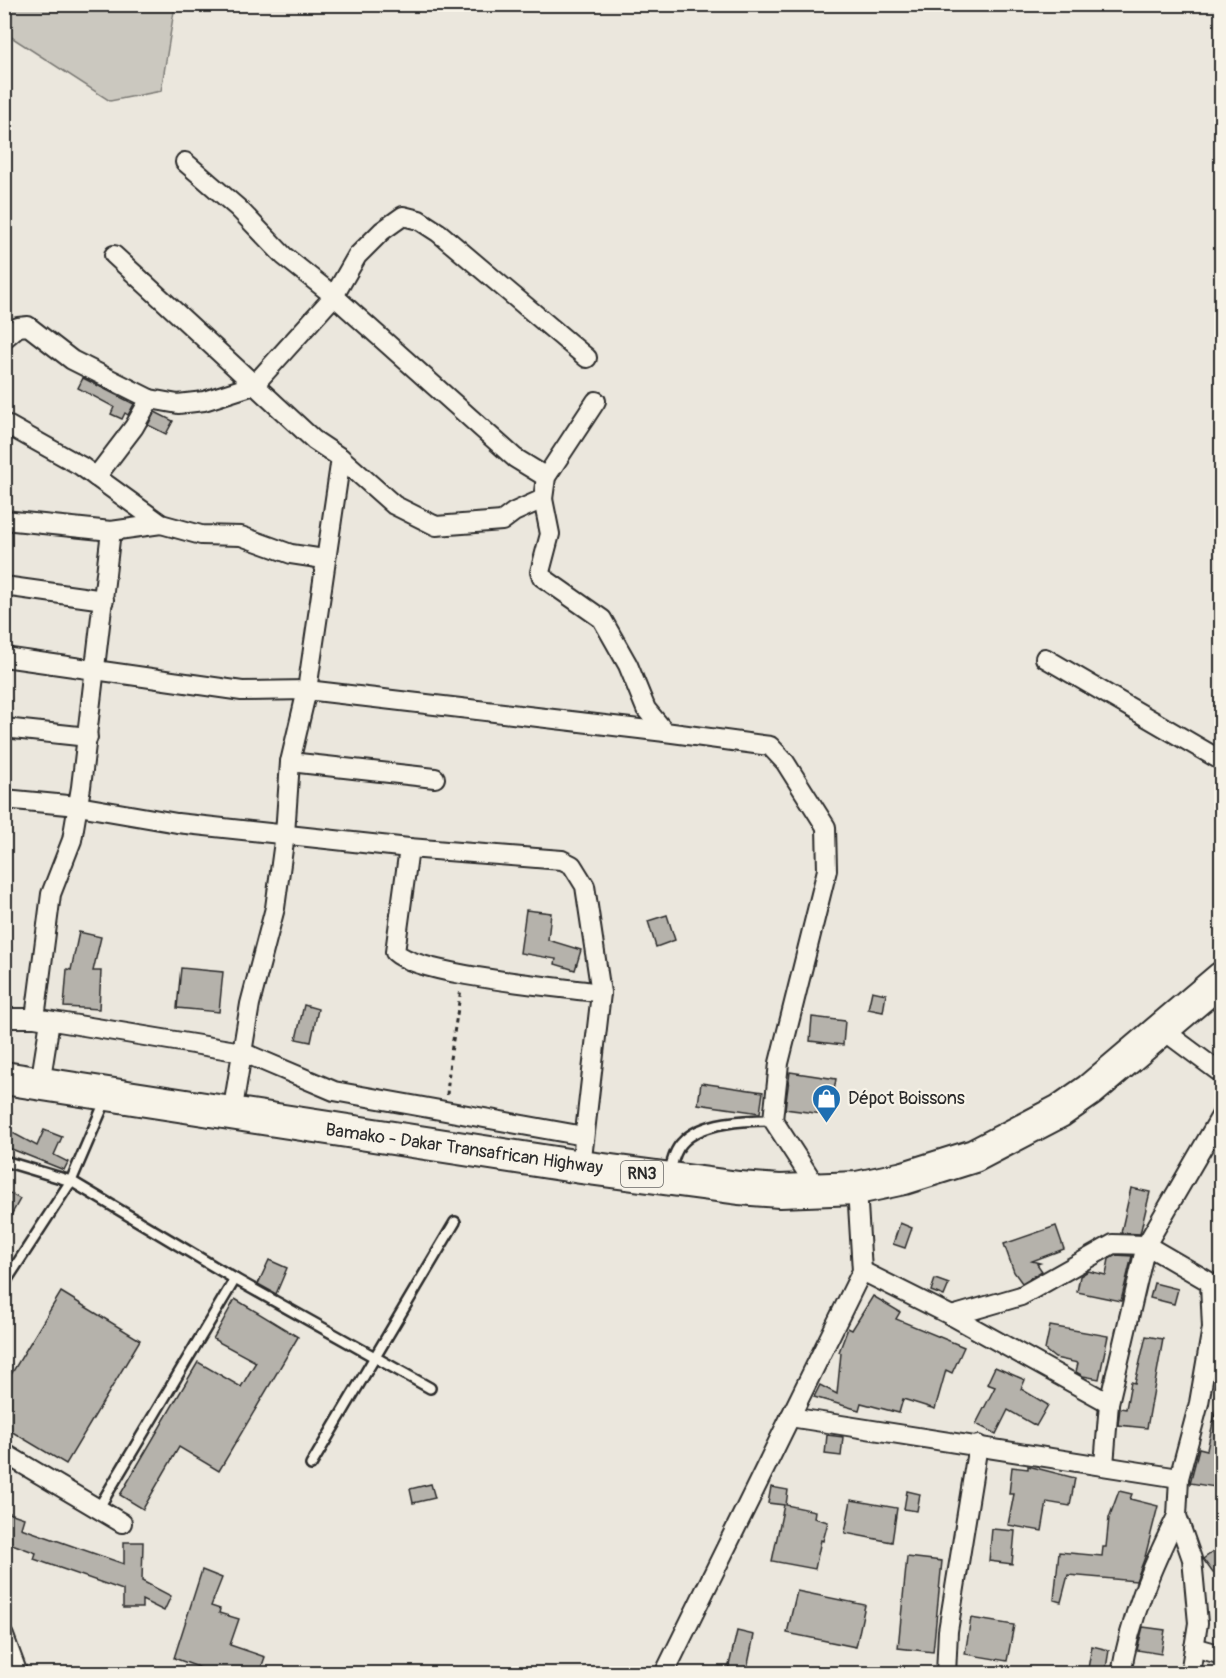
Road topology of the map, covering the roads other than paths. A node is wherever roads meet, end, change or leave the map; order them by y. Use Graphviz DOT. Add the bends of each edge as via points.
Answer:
graph roads {
  1 [pos="185,162"];
  2 [pos="114,255"];
  3 [pos="334,296"];
  4 [pos="4,339"];
  5 [pos="587,358"];
  6 [pos="254,385"];
  7 [pos="150,399"];
  8 [pos="596,401"];
  9 [pos="9,430"];
  10 [pos="340,458"];
  11 [pos="96,477"];
  12 [pos="546,477"];
  13 [pos="543,499"];
  14 [pos="4,520"];
  15 [pos="161,524"];
  16 [pos="111,531"];
  17 [pos="324,559"];
  18 [pos="4,586"];
  19 [pos="104,600"];
  20 [pos="4,657"];
  21 [pos="1045,658"];
  22 [pos="97,671"];
  23 [pos="307,690"];
  24 [pos="4,728"];
  25 [pos="665,732"];
  26 [pos="88,736"];
  27 [pos="1221,761"];
  28 [pos="290,762"];
  29 [pos="435,778"];
  30 [pos="4,799"];
  31 [pos="78,806"];
  32 [pos="285,834"];
  33 [pos="409,848"];
  34 [pos="1221,978"];
  35 [pos="601,993"];
  36 [pos="4,1018"];
  37 [pos="43,1019"];
  38 [pos="1163,1030"];
  39 [pos="242,1052"];
  40 [pos="1221,1074"];
  41 [pos="4,1078"];
  42 [pos="40,1084"];
  43 [pos="108,1095"];
  44 [pos="232,1114"];
  45 [pos="1221,1114"];
  46 [pos="772,1120"];
  47 [pos="584,1136"];
  48 [pos="4,1161"];
  49 [pos="581,1167"];
  50 [pos="669,1177"];
  51 [pos="71,1181"];
  52 [pos="857,1188"];
  53 [pos="819,1191"];
  54 [pos="455,1222"];
  55 [pos="1146,1245"];
  56 [pos="862,1271"];
  57 [pos="236,1279"];
  58 [pos="4,1284"];
  59 [pos="1216,1286"];
  60 [pos="952,1316"];
  61 [pos="375,1357"];
  62 [pos="430,1388"];
  63 [pos="1109,1403"];
  64 [pos="790,1417"];
  65 [pos="978,1445"];
  66 [pos="4,1453"];
  67 [pos="312,1465"];
  68 [pos="1104,1465"];
  69 [pos="1179,1478"];
  70 [pos="98,1509"];
  71 [pos="1177,1516"];
  72 [pos="122,1523"];
  73 [pos="4,1636"];
  74 [pos="1194,1647"];
  75 [pos="1221,1655"];
  76 [pos="18,1674"];
  77 [pos="664,1674"];
  78 [pos="946,1674"];
  79 [pos="1121,1674"];
  80 [pos="1190,1674"];
  1 -- 3 [label="street" via="238,208 284,256"];
  2 -- 6 [label="street"];
  3 -- 5 [label="street" via="357,256 403,216 439,232"];
  3 -- 6 [label="street"];
  3 -- 12 [label="street" via="515,458"];
  4 -- 7 [label="street" via="18,327 28,326 72,360"];
  6 -- 7 [label="street" via="204,401 178,404"];
  6 -- 10 [label="street" via="314,440"];
  7 -- 11 [label="street" via="134,428"];
  8 -- 12 [label="street"];
  9 -- 11 [label="street"];
  10 -- 13 [label="street" via="394,505 436,526 502,521"];
  10 -- 17 [label="street"];
  11 -- 15 [label="street"];
  12 -- 13 [label="street"];
  13 -- 25 [label="street" via="550,534 540,572 602,619 628,665 646,709"];
  14 -- 16 [label="street"];
  15 -- 16 [label="street"];
  15 -- 17 [label="street" via="201,535 241,536 291,554"];
  16 -- 19 [label="street"];
  17 -- 23 [label="street"];
  18 -- 19 [label="street"];
  19 -- 22 [label="street"];
  20 -- 22 [label="street"];
  21 -- 27 [label="street"];
  22 -- 23 [label="street" via="242,691"];
  22 -- 26 [label="street"];
  23 -- 25 [label="street"];
  23 -- 28 [label="street"];
  24 -- 26 [label="street"];
  25 -- 46 [label="street" via="770,746 785,762 826,827 827,870 779,1063"];
  26 -- 31 [label="street"];
  28 -- 29 [label="street"];
  28 -- 32 [label="street"];
  30 -- 31 [label="street"];
  31 -- 32 [label="street" via="177,823"];
  31 -- 37 [label="street" via="72,840 51,894"];
  32 -- 33 [label="street"];
  32 -- 39 [label="street" via="275,908"];
  33 -- 35 [label="street" via="562,860 572,865 585,886"];
  33 -- 35 [label="street" via="395,952 403,960 464,975"];
  34 -- 38 [label="highway, Bamako - Dakar Transafrican Highway / RN3"];
  35 -- 47 [label="street"];
  36 -- 37 [label="street"];
  37 -- 39 [label="street"];
  37 -- 42 [label="street"];
  38 -- 40 [label="street"];
  38 -- 52 [label="highway, Bamako - Dakar Transafrican Highway / RN3" via="1090,1090 1013,1137 945,1166"];
  39 -- 44 [label="street"];
  39 -- 47 [label="street" via="334,1091"];
  41 -- 42 [label="highway, Bamako - Dakar Transafrican Highway / RN3"];
  42 -- 43 [label="highway, Bamako - Dakar Transafrican Highway / RN3"];
  43 -- 44 [label="highway, Bamako - Dakar Transafrican Highway / RN3"];
  43 -- 51 [label="lane"];
  44 -- 49 [label="highway, Bamako - Dakar Transafrican Highway / RN3"];
  45 -- 55 [label="street"];
  46 -- 50 [label="lane" via="740,1119 693,1135 682,1142"];
  46 -- 53 [label="street"];
  47 -- 49 [label="street"];
  48 -- 51 [label="lane"];
  49 -- 50 [label="highway, Bamako - Dakar Transafrican Highway / RN3"];
  50 -- 53 [label="highway, Bamako - Dakar Transafrican Highway / RN3" via="739,1188"];
  51 -- 57 [label="lane"];
  51 -- 58 [label="lane"];
  52 -- 53 [label="highway, Bamako - Dakar Transafrican Highway / RN3"];
  52 -- 56 [label="street"];
  54 -- 61 [label="lane"];
  55 -- 59 [label="street"];
  55 -- 60 [label="street" via="1113,1244 1021,1296"];
  55 -- 63 [label="street"];
  56 -- 60 [label="street"];
  56 -- 64 [label="street"];
  57 -- 61 [label="lane"];
  57 -- 70 [label="lane"];
  59 -- 69 [label="street" via="1199,1403"];
  60 -- 63 [label="street"];
  61 -- 62 [label="lane"];
  61 -- 67 [label="lane"];
  63 -- 68 [label="street"];
  64 -- 65 [label="street"];
  64 -- 77 [label="street"];
  65 -- 68 [label="street"];
  65 -- 78 [label="street" via="948,1631"];
  66 -- 70 [label="street"];
  68 -- 69 [label="street"];
  69 -- 71 [label="street"];
  70 -- 72 [label="street"];
  71 -- 74 [label="street" via="1192,1559 1198,1623"];
  71 -- 79 [label="street" via="1147,1578 1128,1633"];
  73 -- 76 [label="street"];
  74 -- 75 [label="street"];
  74 -- 80 [label="street"];
}
